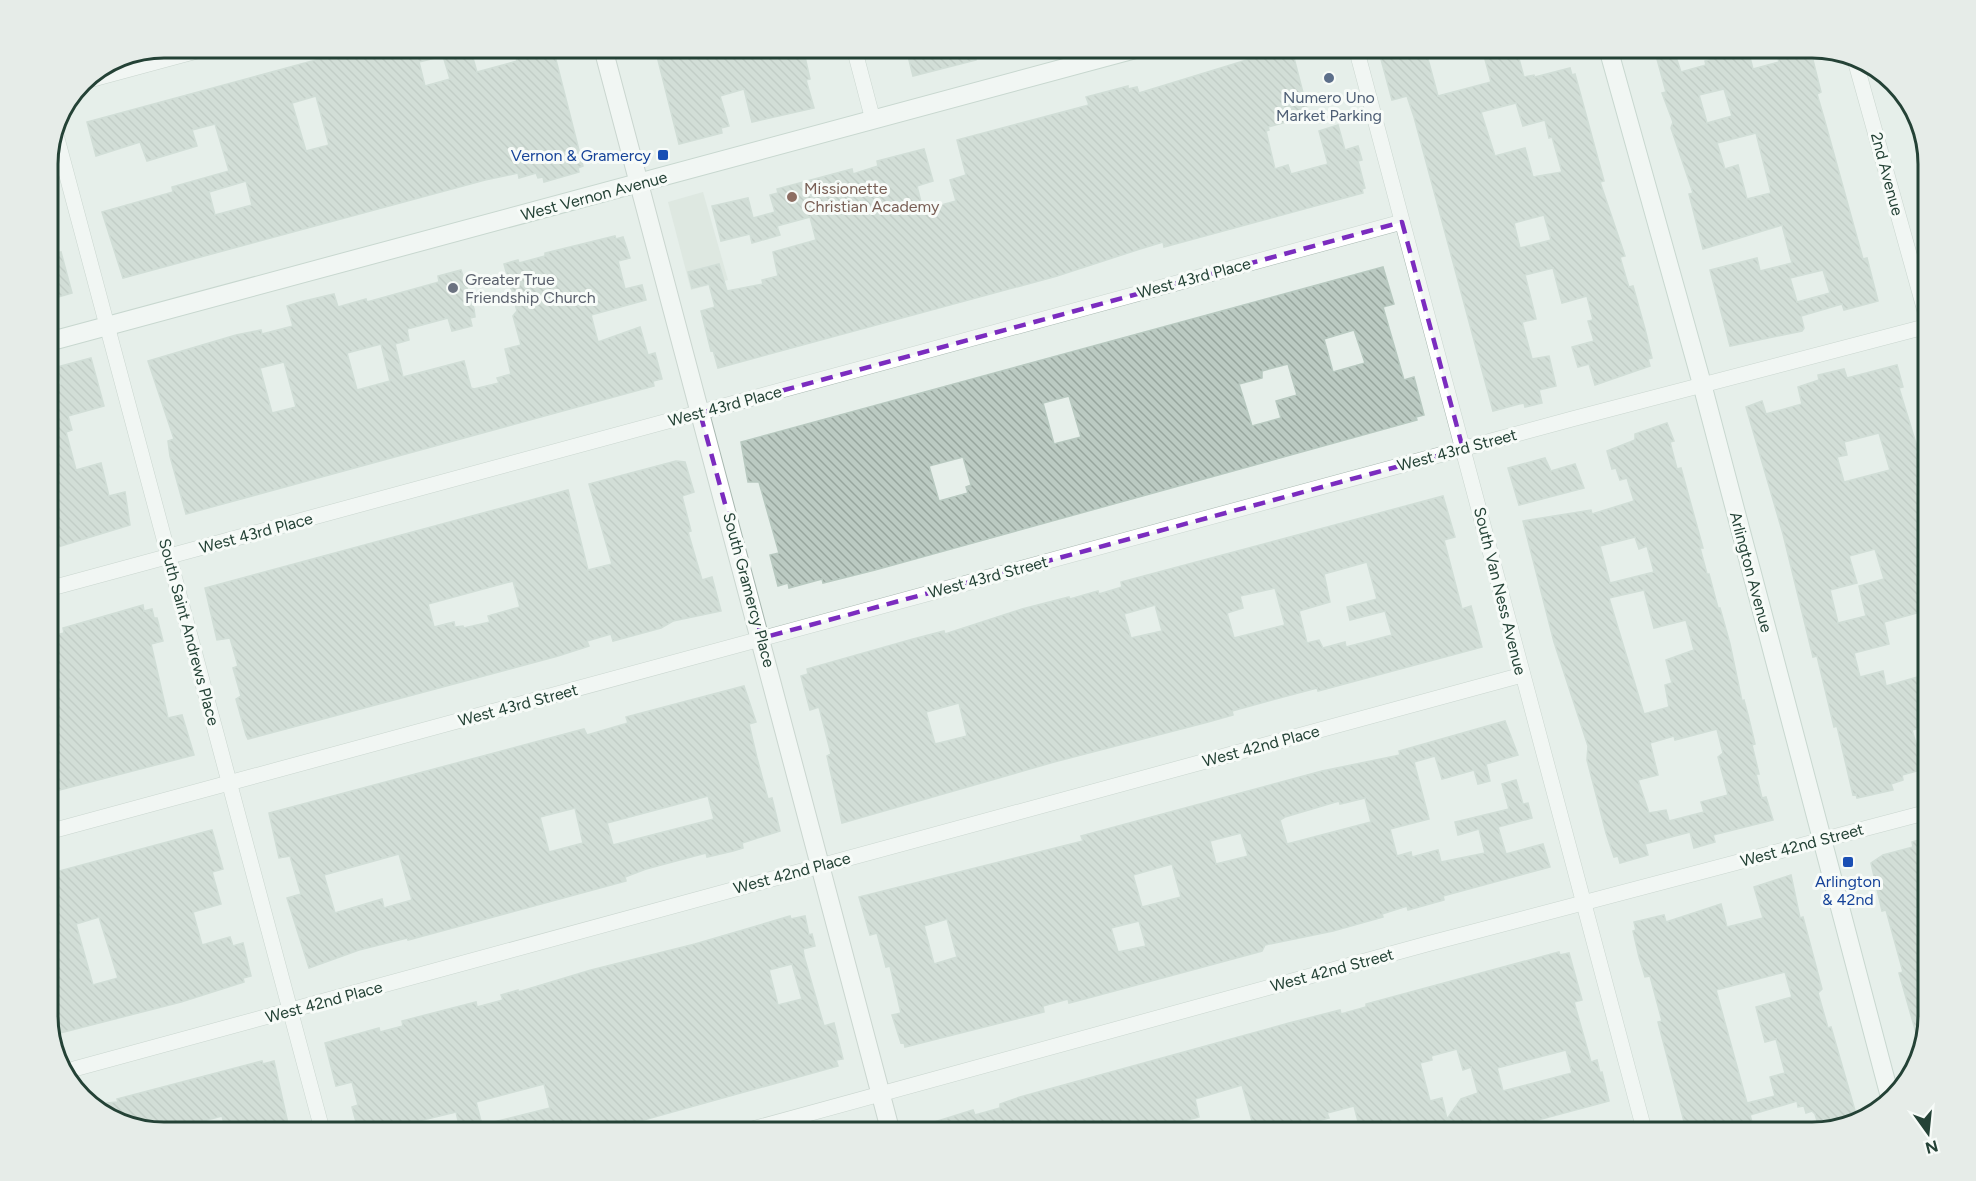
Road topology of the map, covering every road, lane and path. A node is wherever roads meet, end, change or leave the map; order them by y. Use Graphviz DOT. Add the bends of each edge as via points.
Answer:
graph roads {
  1 [pos="1084,58"];
  2 [pos="1359,58"];
  3 [pos="1611,58"];
  4 [pos="167,59"];
  5 [pos="606,59"];
  6 [pos="857,59"];
  7 [pos="1858,70"];
  8 [pos="108,75"];
  9 [pos="873,120"];
  10 [pos="60,150"];
  11 [pos="639,184"];
  12 [pos="1402,222"];
  13 [pos="1917,285"];
  14 [pos="106,327"];
  15 [pos="1917,327"];
  16 [pos="59,339"];
  17 [pos="1702,384"];
  18 [pos="700,413"];
  19 [pos="1463,449"];
  20 [pos="169,556"];
  21 [pos="59,587"];
  22 [pos="762,638"];
  23 [pos="1522,675"];
  24 [pos="230,783"];
  25 [pos="1918,815"];
  26 [pos="59,829"];
  27 [pos="1822,839"];
  28 [pos="822,865"];
  29 [pos="1586,903"];
  30 [pos="290,1011"];
  31 [pos="73,1069"];
  32 [pos="1888,1089"];
  33 [pos="881,1093"];
  34 [pos="320,1123"];
  35 [pos="774,1123"];
  36 [pos="888,1123"];
  37 [pos="1643,1123"];
  1 -- 9 [label="main road, West Vernon Avenue"];
  2 -- 12 [label="street, South Van Ness Avenue"];
  3 -- 17 [label="main road, Arlington Avenue"];
  4 -- 8 [label="street"];
  5 -- 11 [label="main road, South Gramercy Place"];
  6 -- 9 [label="street"];
  7 -- 13 [label="street, 2nd Avenue"];
  9 -- 11 [label="main road, West Vernon Avenue"];
  10 -- 14 [label="street, South Saint Andrews Place"];
  11 -- 14 [label="main road, West Vernon Avenue"];
  11 -- 18 [label="main road, South Gramercy Place"];
  12 -- 18 [label="street, West 43rd Place"];
  12 -- 19 [label="street, South Van Ness Avenue"];
  14 -- 16 [label="main road, West Vernon Avenue"];
  14 -- 20 [label="street, South Saint Andrews Place"];
  15 -- 17 [label="street, West 43rd Street"];
  17 -- 19 [label="street, West 43rd Street"];
  17 -- 27 [label="main road, Arlington Avenue"];
  18 -- 20 [label="street, West 43rd Place"];
  18 -- 22 [label="main road, South Gramercy Place"];
  19 -- 22 [label="street, West 43rd Street"];
  19 -- 23 [label="street, South Van Ness Avenue"];
  20 -- 21 [label="street, West 43rd Place"];
  20 -- 24 [label="street, South Saint Andrews Place"];
  22 -- 24 [label="street, West 43rd Street"];
  22 -- 28 [label="main road, South Gramercy Place"];
  23 -- 28 [label="street, West 42nd Place"];
  23 -- 29 [label="street, South Van Ness Avenue"];
  24 -- 26 [label="street, West 43rd Street"];
  24 -- 30 [label="street, South Saint Andrews Place"];
  25 -- 27 [label="street, West 42nd Street"];
  27 -- 29 [label="street, West 42nd Street"];
  27 -- 32 [label="main road, Arlington Avenue"];
  28 -- 30 [label="street, West 42nd Place"];
  28 -- 33 [label="main road, South Gramercy Place"];
  29 -- 33 [label="street, West 42nd Street"];
  29 -- 37 [label="street, South Van Ness Avenue"];
  30 -- 31 [label="street, West 42nd Place"];
  30 -- 34 [label="street, South Saint Andrews Place"];
  33 -- 35 [label="street, West 42nd Street"];
  33 -- 36 [label="main road, South Gramercy Place"];
}
